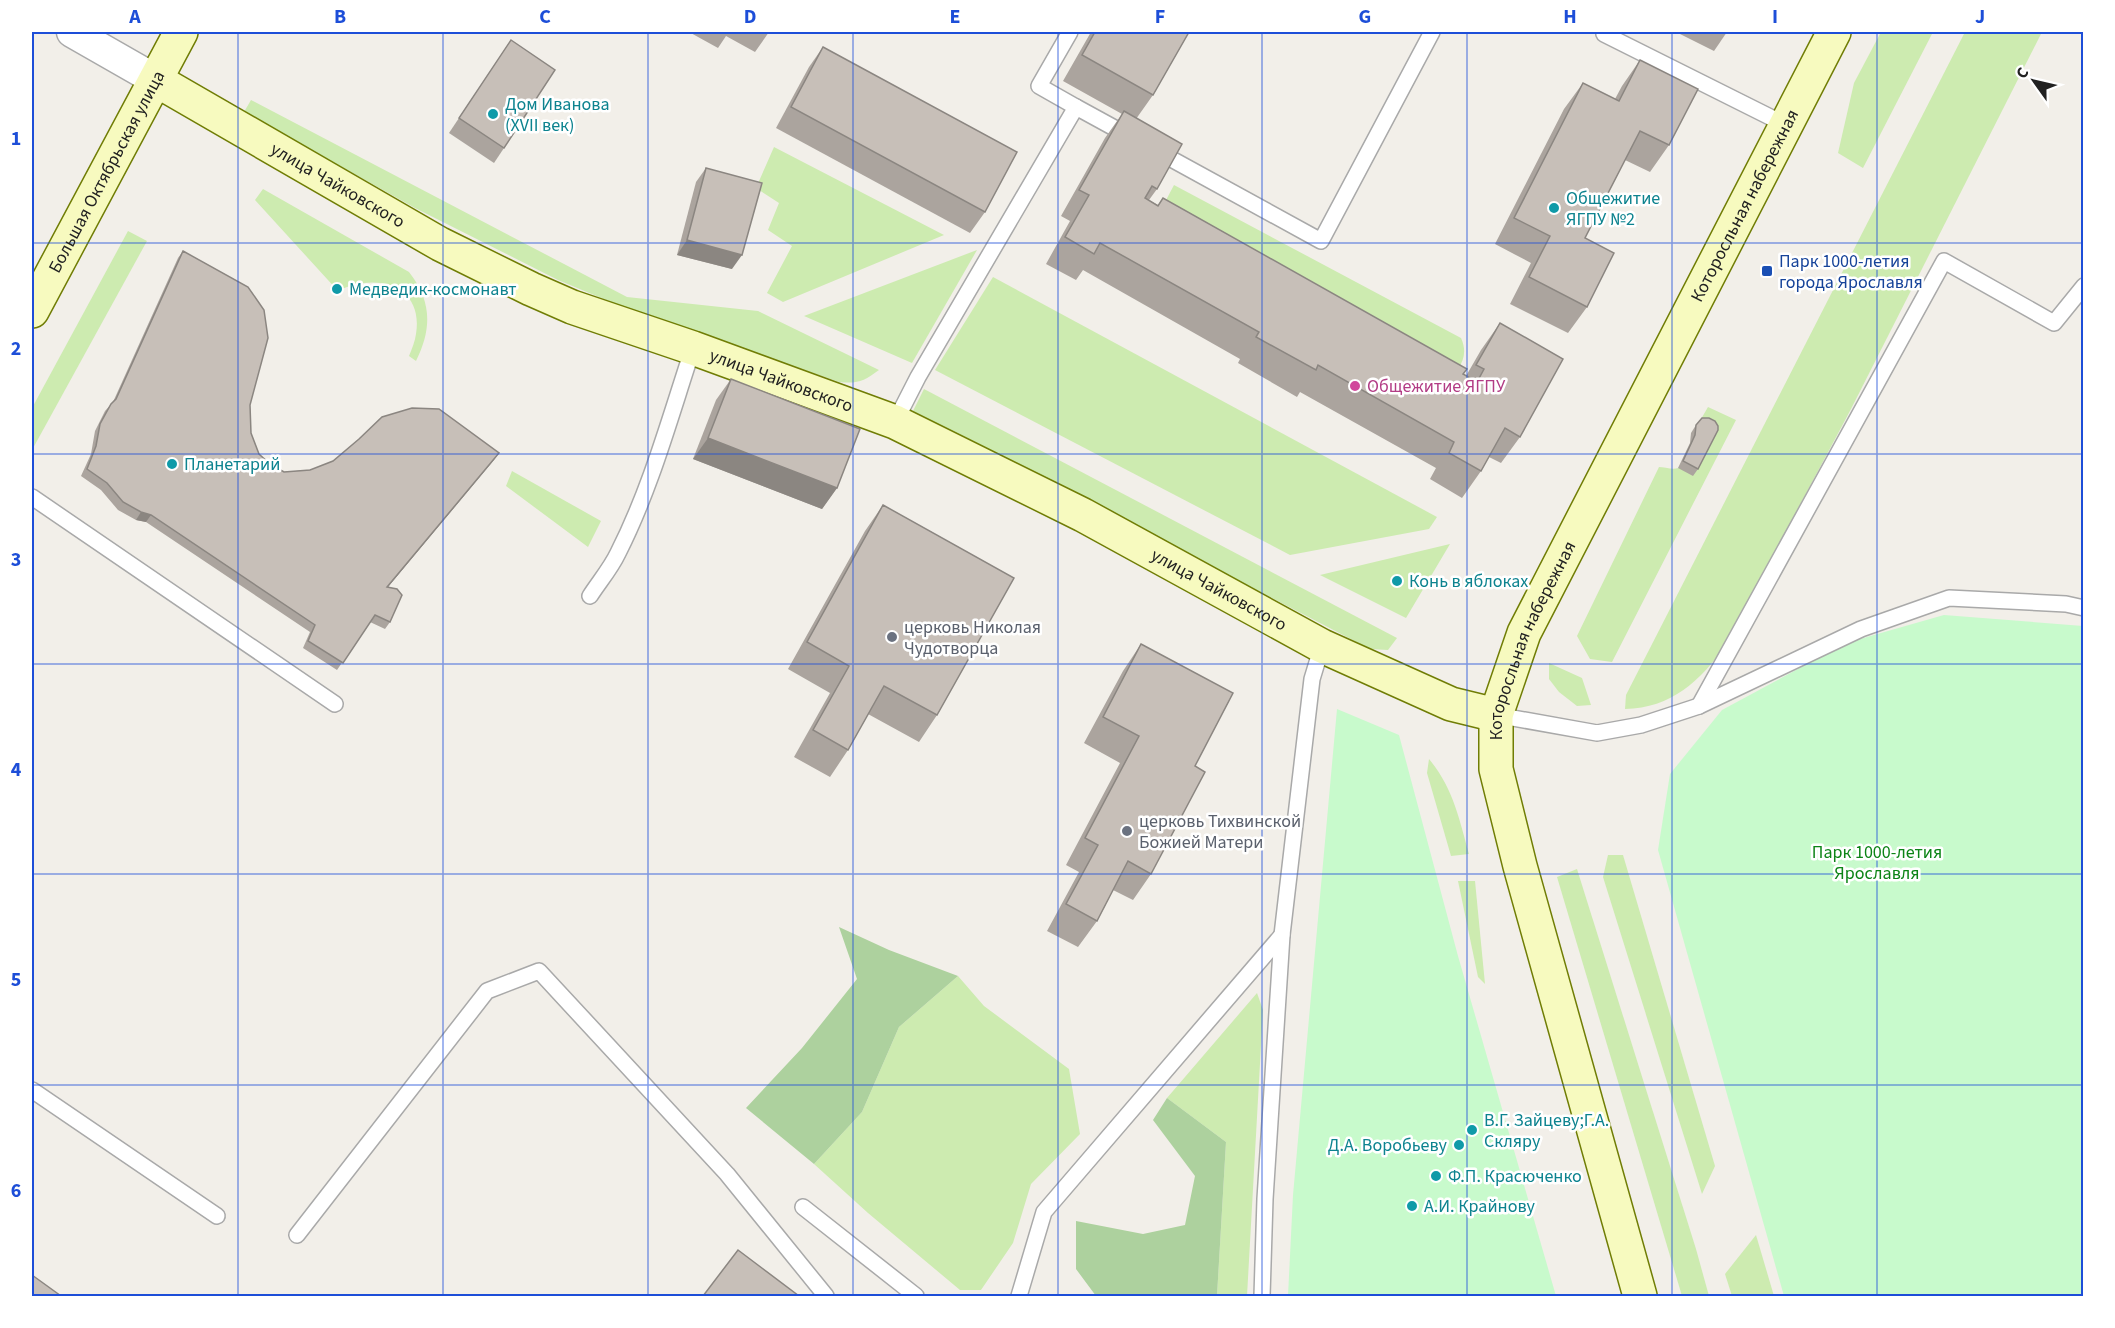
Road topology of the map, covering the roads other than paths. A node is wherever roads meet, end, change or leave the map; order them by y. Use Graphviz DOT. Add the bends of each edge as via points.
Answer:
graph roads {
  1 [pos="72,32"];
  2 [pos="181,32"];
  3 [pos="1070,32"];
  4 [pos="1432,32"];
  5 [pos="1834,32"];
  6 [pos="1604,34"];
  7 [pos="156,80"];
  8 [pos="1076,107"];
  9 [pos="1786,125"];
  10 [pos="2084,286"];
  11 [pos="32,311"];
  12 [pos="693,348"];
  13 [pos="895,422"];
  14 [pos="32,496"];
  15 [pos="590,596"];
  16 [pos="2084,608"];
  17 [pos="1322,646"];
  18 [pos="335,704"];
  19 [pos="1699,706"];
  20 [pos="1496,715"];
  21 [pos="1282,935"];
  22 [pos="32,1090"];
  23 [pos="803,1207"];
  24 [pos="218,1216"];
  25 [pos="297,1235"];
  26 [pos="826,1296"];
  27 [pos="916,1296"];
  28 [pos="1019,1296"];
  29 [pos="1262,1296"];
  30 [pos="1640,1296"];
  1 -- 7 [label="street, улица Чайковского"];
  2 -- 7 [label="main road, Большая Октябрьская улица"];
  3 -- 8 [label="lane" via="1039,86"];
  4 -- 8 [label="lane" via="1321,241"];
  5 -- 9 [label="main road, Которосльная набережная"];
  6 -- 9 [label="lane"];
  7 -- 11 [label="main road, Большая Октябрьская улица"];
  7 -- 12 [label="main road, улица Чайковского" via="440,244 572,307"];
  8 -- 13 [label="lane"];
  9 -- 20 [label="main road, Которосльная набережная" via="1524,633"];
  10 -- 19 [label="lane" via="2054,323 1944,261"];
  12 -- 13 [label="main road, улица Чайковского"];
  12 -- 15 [label="lane" via="637,512 617,555"];
  13 -- 17 [label="main road, улица Чайковского" via="1083,515"];
  14 -- 18 [label="lane"];
  16 -- 19 [label="lane" via="1948,598 1861,629"];
  17 -- 20 [label="main road, улица Чайковского" via="1451,704"];
  17 -- 21 [label="lane" via="1312,679"];
  19 -- 20 [label="lane" via="1641,725 1597,732"];
  20 -- 30 [label="main road, Которосльная набережная" via="1496,769 1520,867"];
  21 -- 28 [label="lane" via="1044,1212"];
  21 -- 29 [label="lane"];
  22 -- 24 [label="lane"];
  23 -- 27 [label="lane"];
  25 -- 26 [label="lane" via="487,991 538,971 727,1174"];
}
